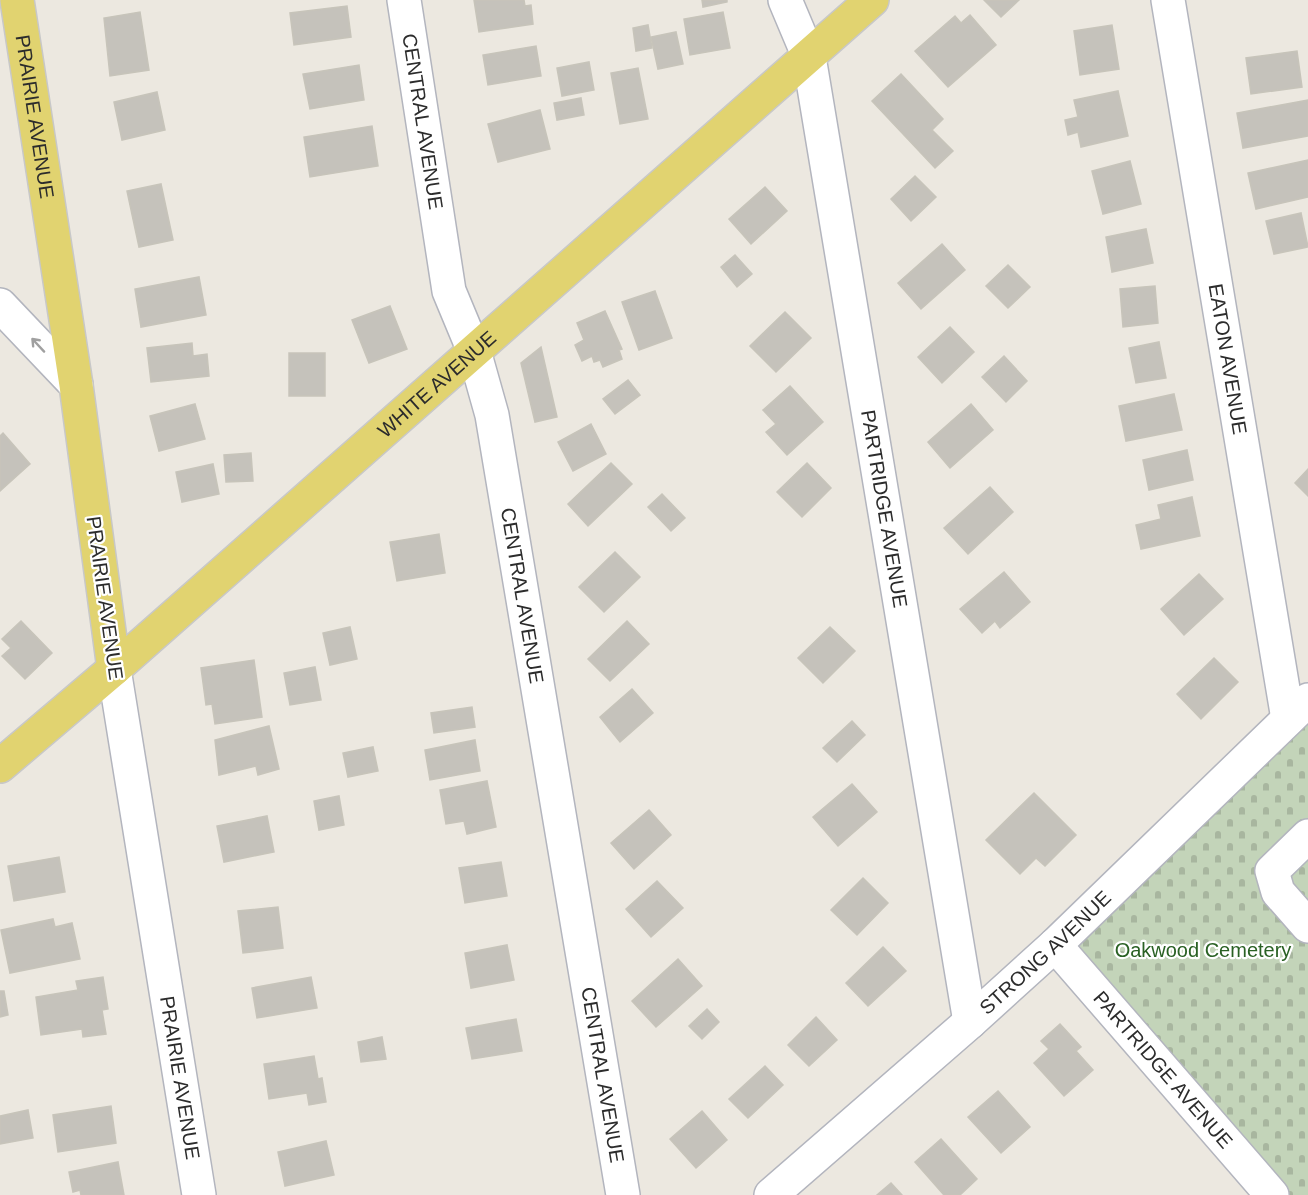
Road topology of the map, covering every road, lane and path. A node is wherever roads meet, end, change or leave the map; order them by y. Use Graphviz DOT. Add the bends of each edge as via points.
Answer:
graph roads {
  1 [pos="17,0"];
  2 [pos="404,0"];
  3 [pos="784,0"];
  4 [pos="872,0"];
  5 [pos="1168,0"];
  6 [pos="809,57"];
  7 [pos="0,305"];
  8 [pos="474,351"];
  9 [pos="76,385"];
  10 [pos="114,669"];
  11 [pos="1298,710"];
  12 [pos="0,766"];
  13 [pos="1308,836"];
  14 [pos="1308,926"];
  15 [pos="1055,945"];
  16 [pos="970,1022"];
  17 [pos="199,1195"];
  18 [pos="623,1195"];
  19 [pos="771,1195"];
  20 [pos="1272,1195"];
  1 -- 9 [label="main road, PRAIRIE AVENUE"];
  2 -- 8 [label="street, CENTRAL AVENUE" via="448,291"];
  3 -- 6 [label="street, PARTRIDGE AVENUE"];
  4 -- 6 [label="main road, WHITE AVENUE"];
  5 -- 11 [label="street, EATON AVENUE"];
  6 -- 8 [label="main road, WHITE AVENUE"];
  6 -- 16 [label="street, PARTRIDGE AVENUE"];
  9 -- 7 [label="street, one-way"];
  8 -- 10 [label="main road, WHITE AVENUE"];
  8 -- 18 [label="street, CENTRAL AVENUE" via="492,415"];
  9 -- 10 [label="main road, PRAIRIE AVENUE"];
  10 -- 12 [label="main road, WHITE AVENUE"];
  10 -- 17 [label="street, PRAIRIE AVENUE"];
  11 -- 15 [label="street, STRONG AVENUE"];
  13 -- 14 [label="street" via="1272,871 1278,892"];
  15 -- 16 [label="street, STRONG AVENUE"];
  15 -- 20 [label="street, PARTRIDGE AVENUE"];
  16 -- 19 [label="street, STRONG AVENUE"];
}
